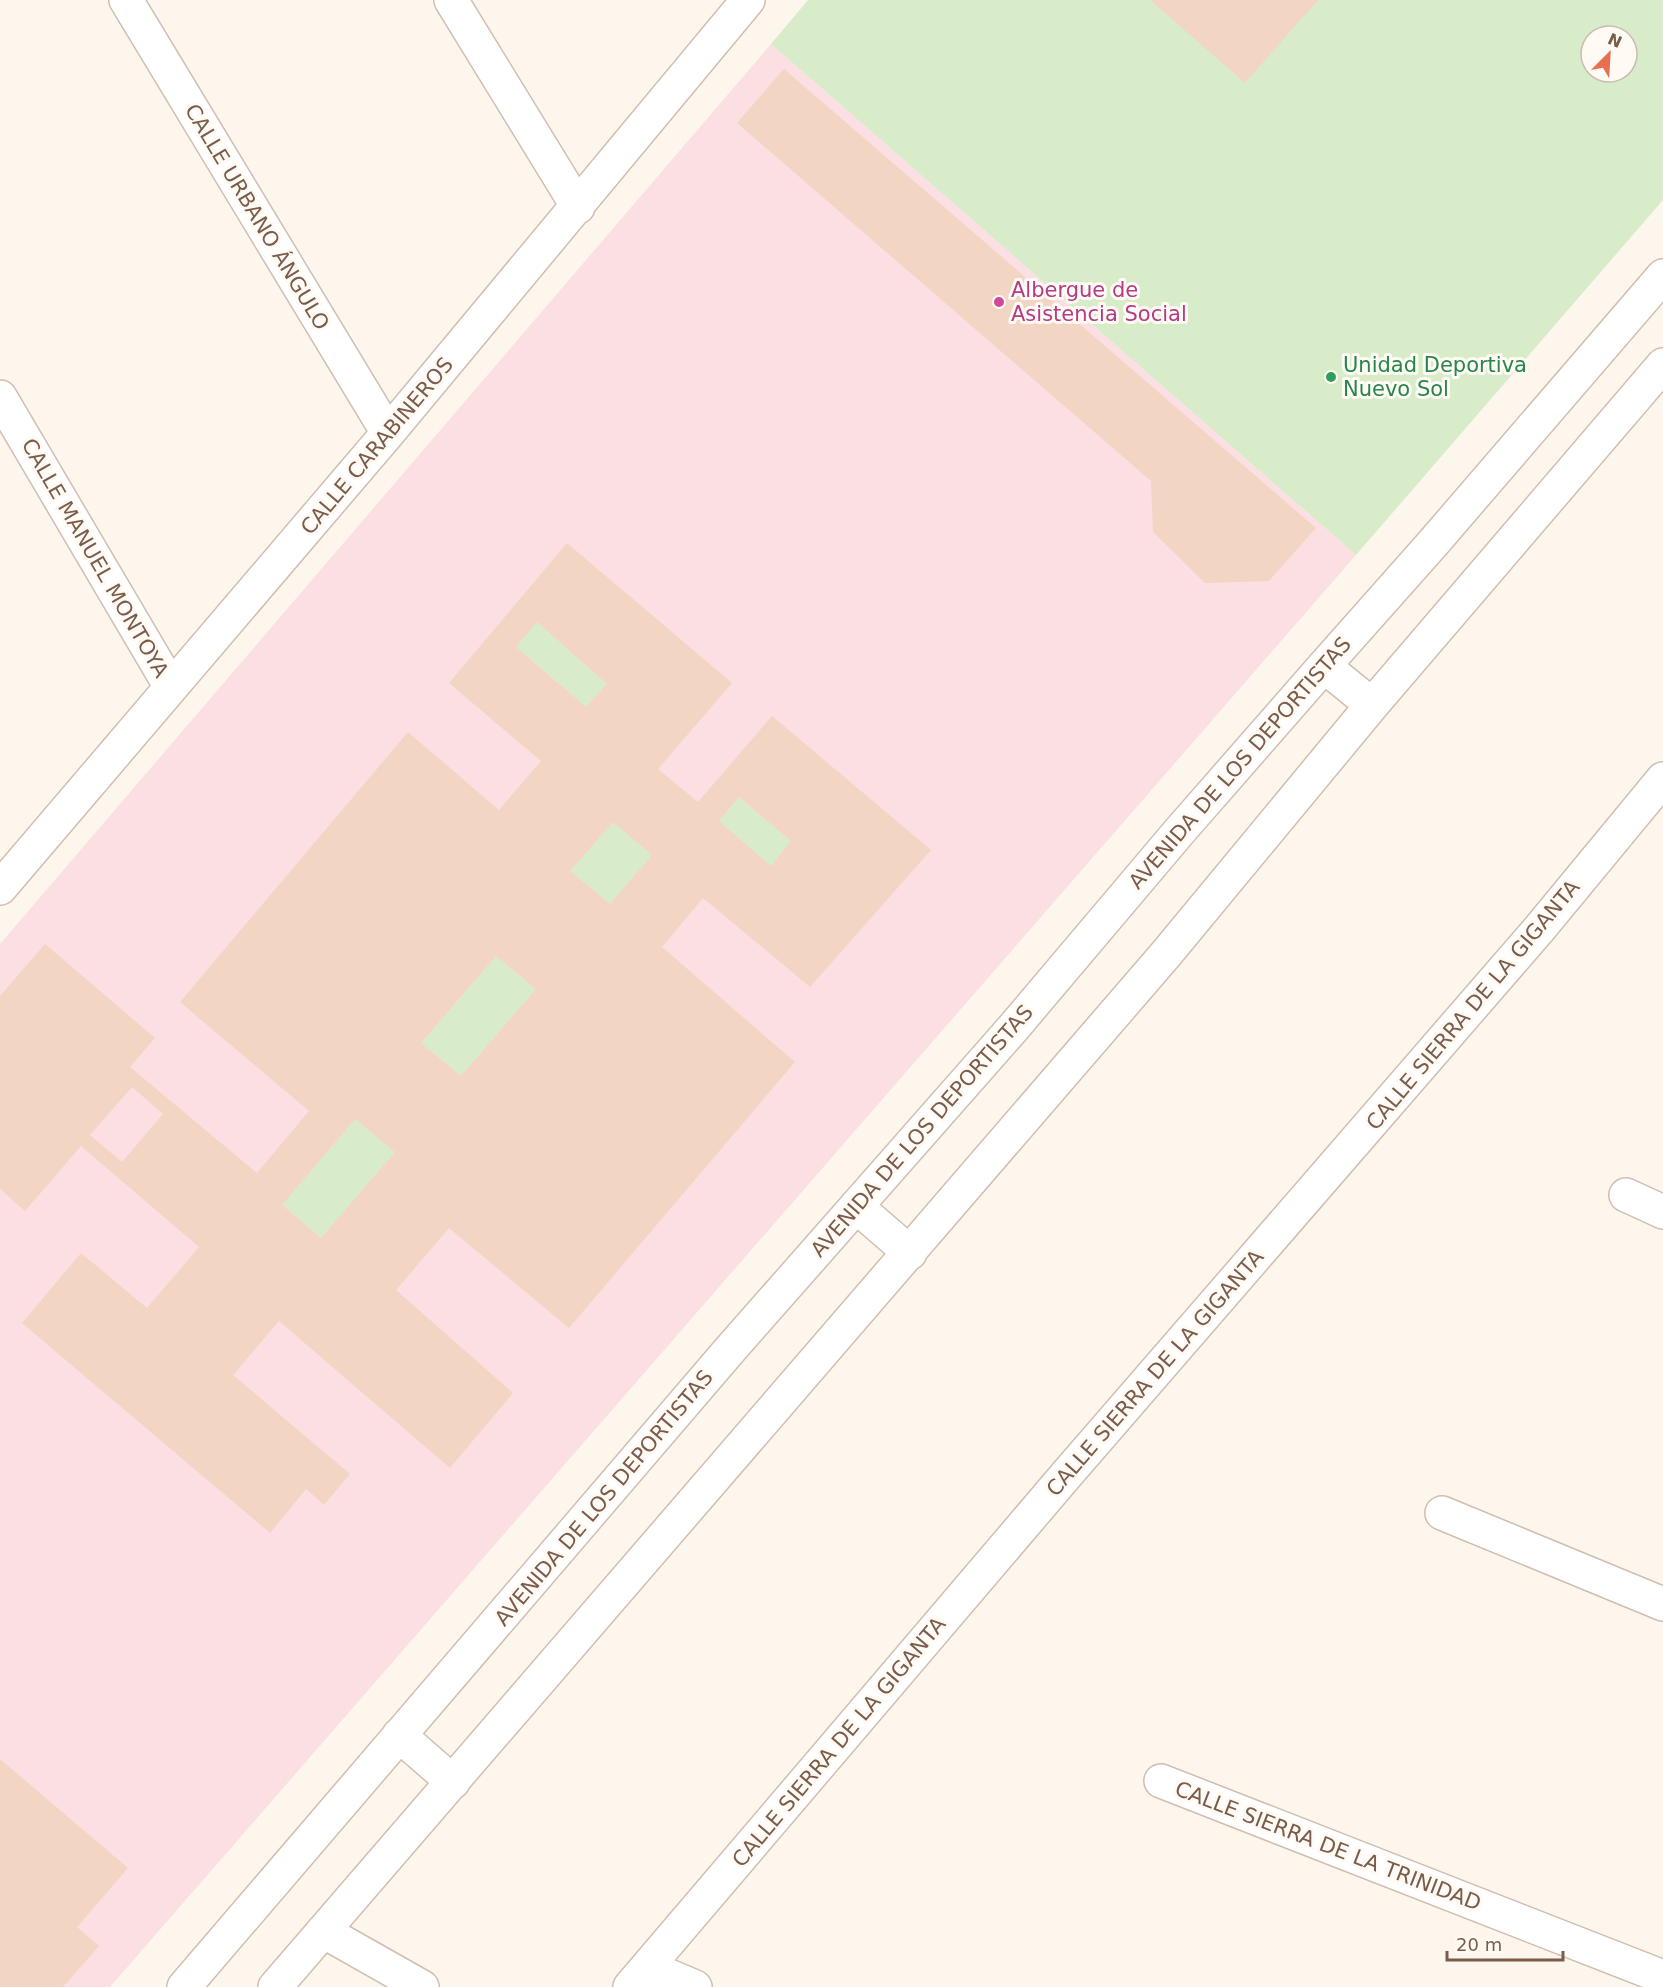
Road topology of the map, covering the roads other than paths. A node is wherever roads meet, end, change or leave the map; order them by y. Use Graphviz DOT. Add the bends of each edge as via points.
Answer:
graph roads {
  1 [pos="451,0"];
  2 [pos="748,0"];
  3 [pos="135,4"];
  4 [pos="578,207"];
  5 [pos="1663,276"];
  6 [pos="1663,365"];
  7 [pos="0,397"];
  8 [pos="388,433"];
  9 [pos="1324,666"];
  10 [pos="171,687"];
  11 [pos="1372,705"];
  12 [pos="1657,797"];
  13 [pos="0,888"];
  14 [pos="1626,1196"];
  15 [pos="856,1206"];
  16 [pos="1663,1212"];
  17 [pos="910,1253"];
  18 [pos="1442,1513"];
  19 [pos="1663,1604"];
  20 [pos="399,1736"];
  21 [pos="1161,1780"];
  22 [pos="453,1782"];
  23 [pos="323,1931"];
  24 [pos="639,1977"];
  25 [pos="1663,1977"];
  26 [pos="184,1987"];
  27 [pos="275,1987"];
  28 [pos="422,1987"];
  29 [pos="695,1987"];
  1 -- 4 [label="street"];
  2 -- 4 [label="street, CALLE CARABINEROS"];
  3 -- 8 [label="street, CALLE URBANO ÁNGULO"];
  4 -- 8 [label="street, CALLE CARABINEROS"];
  5 -- 9 [label="street, AVENIDA DE LOS DEPORTISTAS"];
  6 -- 11 [label="street"];
  7 -- 10 [label="street, CALLE MANUEL MONTOYA"];
  8 -- 10 [label="street, CALLE CARABINEROS"];
  9 -- 11 [label="street"];
  9 -- 15 [label="street, AVENIDA DE LOS DEPORTISTAS"];
  10 -- 13 [label="street, CALLE CARABINEROS"];
  11 -- 17 [label="street"];
  12 -- 24 [label="street, CALLE SIERRA DE LA GIGANTA" via="1060,1483"];
  14 -- 16 [label="street"];
  15 -- 17 [label="street"];
  15 -- 20 [label="street, AVENIDA DE LOS DEPORTISTAS"];
  17 -- 22 [label="street"];
  18 -- 19 [label="street"];
  20 -- 22 [label="street"];
  20 -- 26 [label="street, AVENIDA DE LOS DEPORTISTAS"];
  21 -- 25 [label="street, CALLE SIERRA DE LA TRINIDAD"];
  22 -- 23 [label="street"];
  23 -- 27 [label="street"];
  23 -- 28 [label="street"];
  24 -- 29 [label="street"];
}
